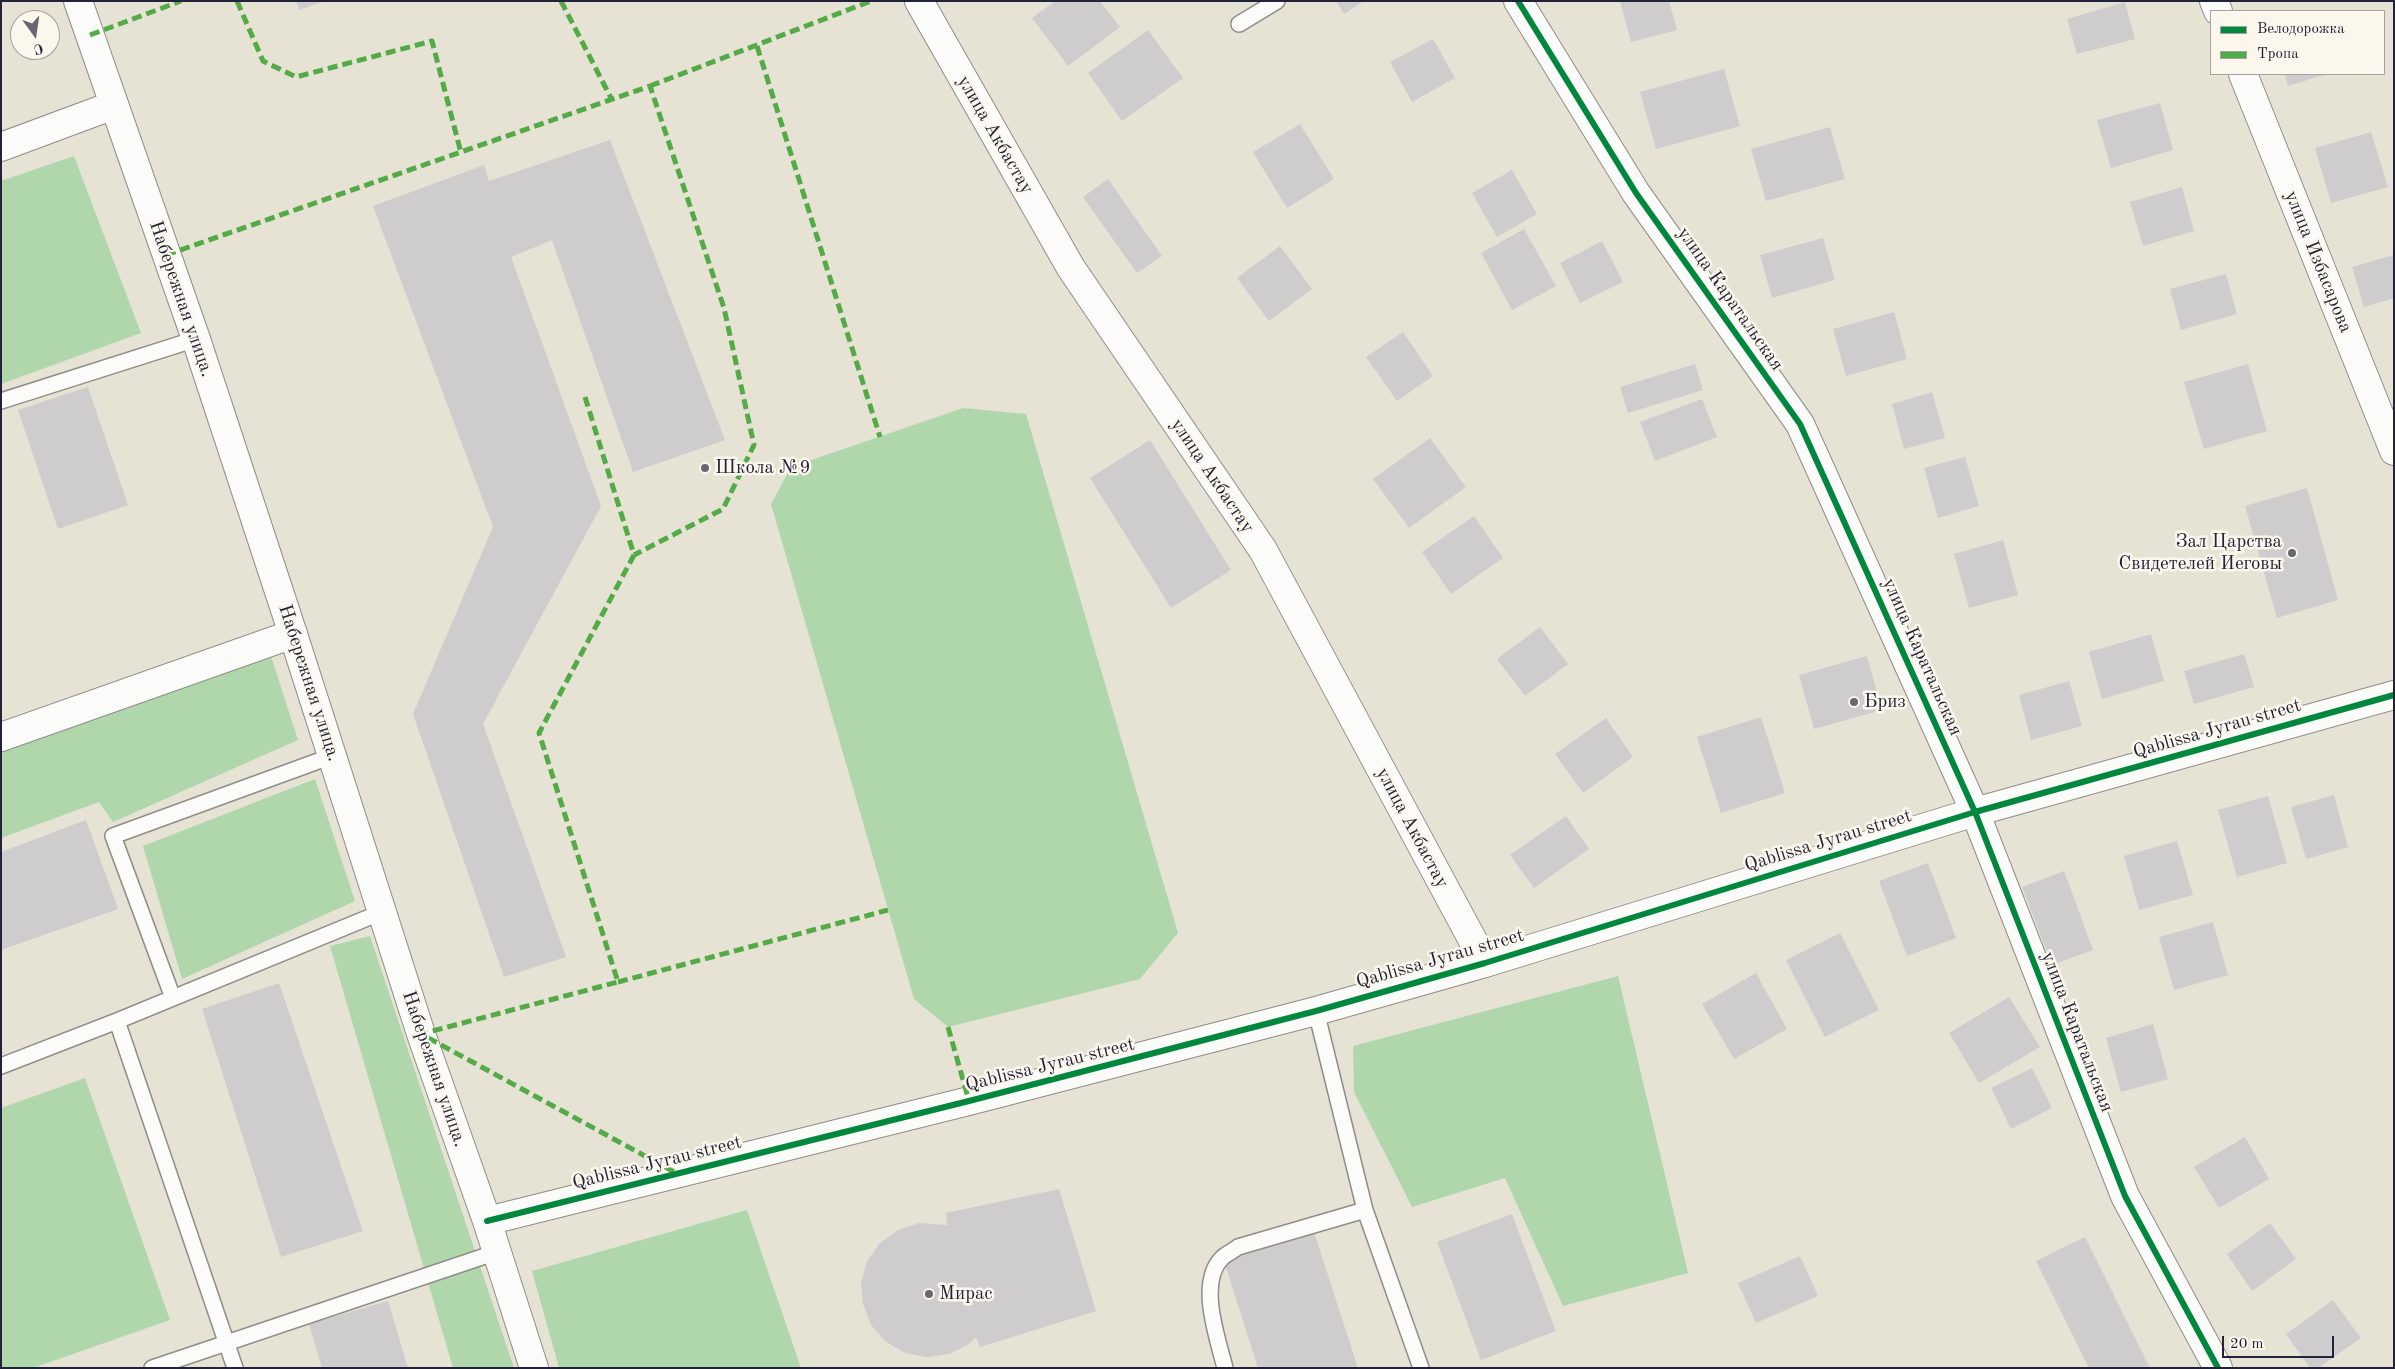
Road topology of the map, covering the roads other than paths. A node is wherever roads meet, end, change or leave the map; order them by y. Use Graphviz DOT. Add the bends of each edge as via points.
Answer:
graph roads {
  1 [pos="78,1"];
  2 [pos="919,1"];
  3 [pos="1277,1"];
  4 [pos="1518,1"];
  5 [pos="1239,24"];
  6 [pos="2243,75"];
  7 [pos="114,105"];
  8 [pos="1,147"];
  9 [pos="196,339"];
  10 [pos="1,401"];
  11 [pos="2394,451"];
  12 [pos="293,634"];
  13 [pos="2394,695"];
  14 [pos="1,737"];
  15 [pos="332,756"];
  16 [pos="1975,812"];
  17 [pos="382,912"];
  18 [pos="1485,963"];
  19 [pos="173,998"];
  20 [pos="1316,1011"];
  21 [pos="117,1021"];
  22 [pos="1,1066"];
  23 [pos="1366,1210"];
  24 [pos="487,1221"];
  25 [pos="497,1252"];
  26 [pos="227,1342"];
  27 [pos="152,1368"];
  28 [pos="235,1368"];
  29 [pos="534,1368"];
  30 [pos="1226,1368"];
  31 [pos="1421,1368"];
  32 [pos="2218,1368"];
  1 -- 7 [label="street, Набережная улица."];
  2 -- 18 [label="street, улица Акбастау" via="1071,268 1263,550"];
  3 -- 5 [label="lane"];
  4 -- 16 [label="street, улица Каратальская" via="1636,192 1800,424"];
  6 -- 11 [label="street, улица Избасарова"];
  7 -- 8 [label="street"];
  7 -- 9 [label="street, Набережная улица."];
  9 -- 10 [label="lane"];
  9 -- 12 [label="street, Набережная улица."];
  12 -- 14 [label="street"];
  12 -- 15 [label="street, Набережная улица."];
  13 -- 16 [label="street, Qablissa Jyrau street"];
  15 -- 17 [label="street, Набережная улица."];
  15 -- 19 [label="lane" via="113,836"];
  16 -- 18 [label="street, Qablissa Jyrau street"];
  16 -- 32 [label="street, улица Каратальская" via="2124,1196"];
  17 -- 19 [label="lane"];
  17 -- 24 [label="street, Набережная улица."];
  18 -- 20 [label="street, Qablissa Jyrau street"];
  19 -- 21 [label="lane"];
  20 -- 23 [label="lane"];
  20 -- 24 [label="street, Qablissa Jyrau street"];
  21 -- 22 [label="lane"];
  21 -- 26 [label="lane"];
  23 -- 30 [label="lane" via="1238,1248 1222,1258 1213,1272 1210,1308"];
  23 -- 31 [label="lane"];
  24 -- 25 [label="street, Набережная улица."];
  25 -- 26 [label="lane"];
  25 -- 29 [label="street, Набережная улица."];
  26 -- 27 [label="lane"];
  26 -- 28 [label="lane"];
}
